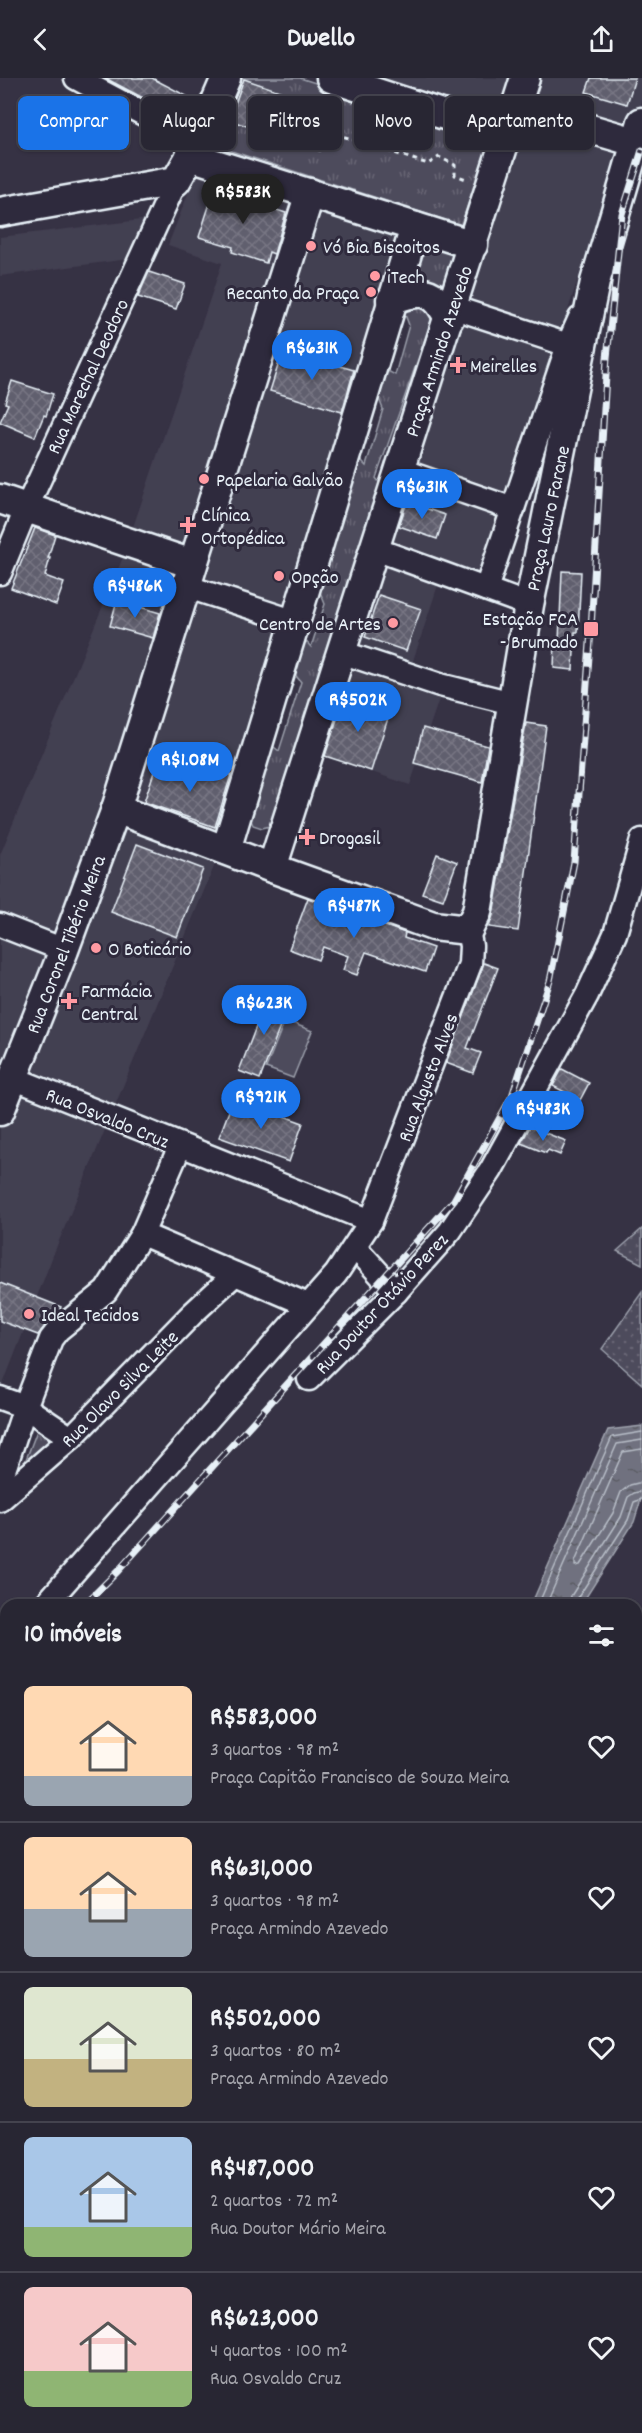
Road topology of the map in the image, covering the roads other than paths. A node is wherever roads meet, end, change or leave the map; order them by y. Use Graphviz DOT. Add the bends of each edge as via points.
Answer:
graph roads {
  1 [pos="225,78"];
  2 [pos="525,78"];
  3 [pos="80,79"];
  4 [pos="343,80"];
  5 [pos="217,96"];
  6 [pos="519,96"];
  7 [pos="445,114"];
  8 [pos="141,117"];
  9 [pos="594,125"];
  10 [pos="640,136"];
  11 [pos="194,150"];
  12 [pos="502,150"];
  13 [pos="176,181"];
  14 [pos="310,193"];
  15 [pos="0,212"];
  16 [pos="415,227"];
  17 [pos="473,245"];
  18 [pos="596,282"];
  19 [pos="391,300"];
  20 [pos="450,313"];
  21 [pos="568,345"];
  22 [pos="400,470"];
  23 [pos="0,499"];
  24 [pos="27,507"];
  25 [pos="513,509"];
  26 [pos="375,549"];
  27 [pos="0,573"];
  28 [pos="189,575"];
  29 [pos="486,589"];
  30 [pos="530,605"];
  31 [pos="296,622"];
  32 [pos="342,652"];
  33 [pos="512,703"];
  34 [pos="116,809"];
  35 [pos="642,840"];
  36 [pos="226,850"];
  37 [pos="272,868"];
  38 [pos="0,925"];
  39 [pos="468,930"];
  40 [pos="64,950"];
  41 [pos="13,1078"];
  42 [pos="0,1111"];
  43 [pos="180,1146"];
  44 [pos="371,1221"];
  45 [pos="142,1234"];
  46 [pos="355,1247"];
  47 [pos="235,1274"];
  48 [pos="396,1292"];
  49 [pos="308,1305"];
  50 [pos="309,1379"];
  51 [pos="0,1398"];
  52 [pos="25,1407"];
  53 [pos="71,1438"];
  54 [pos="0,1482"];
  55 [pos="0,1500"];
  56 [pos="50,1599"];
  1 -- 5 [label="main road"];
  2 -- 6 [label="main road, Praça Armindo Azevedo"];
  3 -- 8 [label="street"];
  4 -- 7 [label="main road"];
  9 -- 10 [label="main road"];
  10 -- 18 [label="main road, Praça Lauro Farane"];
  11 -- 13 [label="main road"];
  11 -- 14 [label="main road"];
  12 -- 17 [label="main road, Praça Armindo Azevedo"];
  13 -- 15 [label="main road"];
  13 -- 24 [label="street, Rua Marechal Deodoro"];
  14 -- 16 [label="main road"];
  14 -- 28 [label="main road, Rua Coronel Tibério Meira"];
  16 -- 17 [label="main road"];
  16 -- 19 [label="main road"];
  17 -- 20 [label="main road, Praça Armindo Azevedo"];
  18 -- 21 [label="street, Praça Lauro Farane"];
  18 -- 30 [label="main road, Praça Lauro Farane"];
  19 -- 20 [label="main road" via="417,291 427,292"];
  19 -- 31 [label="main road"];
  20 -- 21 [label="street"];
  20 -- 22 [label="main road, Praça Armindo Azevedo"];
  21 -- 25 [label="street, Praça Lauro Farane"];
  22 -- 25 [label="street"];
  22 -- 26 [label="main road, Praça Armindo Azevedo"];
  23 -- 24 [label="main road"];
  24 -- 27 [label="street, Rua Marechal Deodoro"];
  24 -- 28 [label="main road"];
  25 -- 29 [label="street, Praça Lauro Farane"];
  26 -- 29 [label="street"];
  26 -- 32 [label="main road, Praça Armindo Azevedo"];
  28 -- 31 [label="street"];
  28 -- 34 [label="main road, Rua Coronel Tibério Meira"];
  29 -- 30 [label="street"];
  30 -- 33 [label="main road, Praça Lauro Farane"];
  31 -- 36 [label="main road"];
  32 -- 33 [label="street" via="440,685"];
  32 -- 37 [label="main road, Praça Armindo Azevedo"];
  33 -- 39 [label="main road, Praça Lauro Farane" via="477,912"];
  34 -- 36 [label="main road"];
  34 -- 40 [label="main road, Rua Coronel Tibério Meira"];
  35 -- 48 [label="street, Rua Doutor Otávio Perez" via="615,934 587,995 491,1170 450,1231"];
  36 -- 37 [label="main road"];
  37 -- 39 [label="main road" via="433,926"];
  38 -- 40 [label="street"];
  39 -- 44 [label="street, Rua Algusto Alves" via="470,964"];
  40 -- 41 [label="main road, Rua Coronel Tibério Meira"];
  41 -- 42 [label="main road, Rua Coronel Tibério Meira"];
  41 -- 43 [label="street, Rua Osvaldo Cruz"];
  43 -- 44 [label="street, Rua Osvaldo Cruz"];
  43 -- 45 [label="street"];
  44 -- 46 [label="street"];
  45 -- 47 [label="street"];
  45 -- 52 [label="street" via="106,1291 51,1340"];
  46 -- 48 [label="street"];
  46 -- 49 [label="street"];
  47 -- 49 [label="street"];
  47 -- 53 [label="street, Rua Olavo Silva Leite"];
  48 -- 50 [label="street, Rua Doutor Otávio Perez"];
  49 -- 56 [label="street"];
  51 -- 52 [label="street"];
  52 -- 53 [label="street"];
  52 -- 54 [label="street"];
  53 -- 55 [label="street, Rua Olavo Silva Leite"];
}
